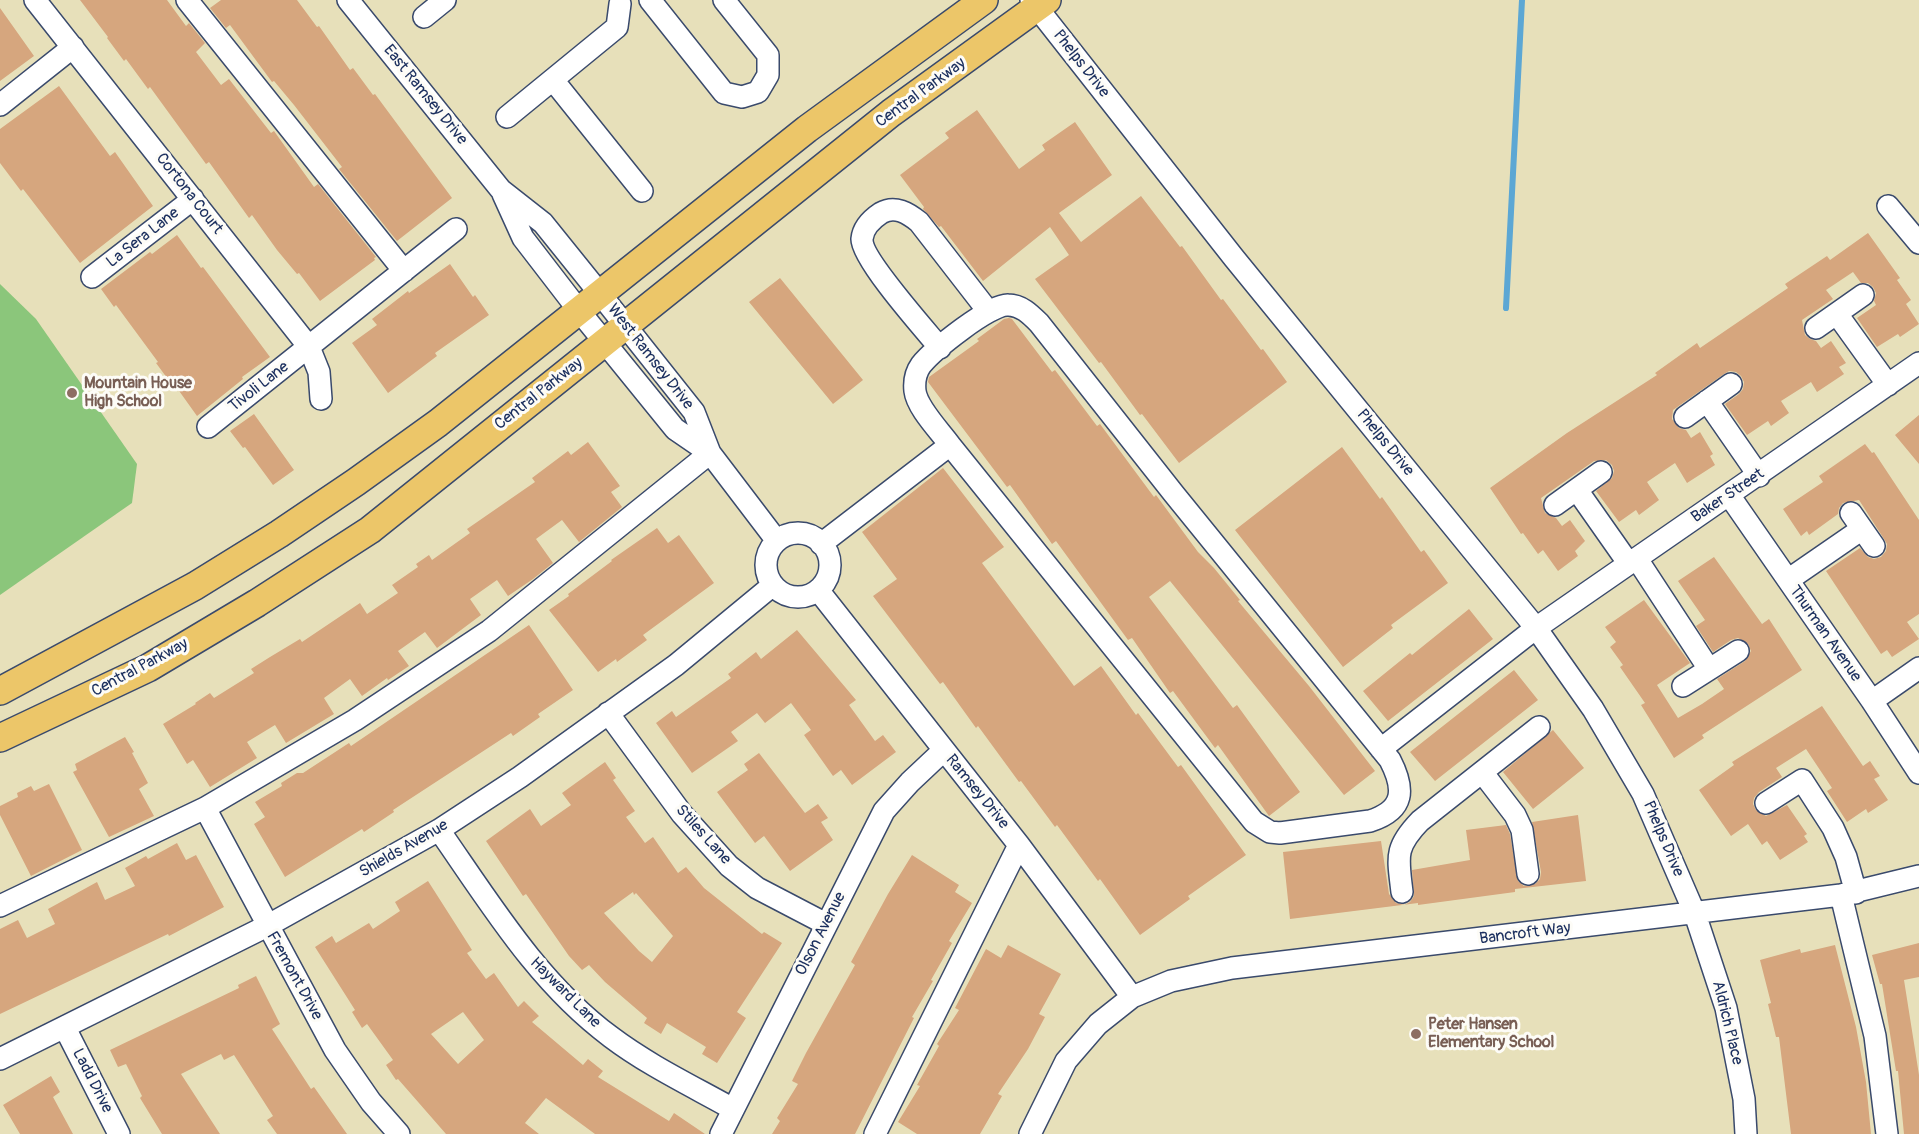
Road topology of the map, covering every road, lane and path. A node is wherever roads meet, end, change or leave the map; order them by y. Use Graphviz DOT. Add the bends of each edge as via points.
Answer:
graph roads {
  1 [pos="35,0"];
  2 [pos="187,0"];
  3 [pos="348,0"];
  4 [pos="445,0"];
  5 [pos="650,0"];
  6 [pos="724,0"];
  7 [pos="984,0"];
  8 [pos="620,1"];
  9 [pos="1038,2"];
  10 [pos="424,17"];
  11 [pos="73,46"];
  12 [pos="553,80"];
  13 [pos="0,105"];
  14 [pos="507,117"];
  15 [pos="501,190"];
  16 [pos="642,191"];
  17 [pos="193,199"];
  18 [pos="1888,206"];
  19 [pos="456,229"];
  20 [pos="1919,243"];
  21 [pos="404,271"];
  22 [pos="92,277"];
  23 [pos="601,295"];
  24 [pos="1863,295"];
  25 [pos="988,311"];
  26 [pos="580,312"];
  27 [pos="1837,314"];
  28 [pos="625,326"];
  29 [pos="1816,328"];
  30 [pos="604,342"];
  31 [pos="309,347"];
  32 [pos="940,348"];
  33 [pos="1919,363"];
  34 [pos="1731,384"];
  35 [pos="1888,385"];
  36 [pos="321,399"];
  37 [pos="1707,401"];
  38 [pos="1684,417"];
  39 [pos="208,428"];
  40 [pos="950,445"];
  41 [pos="710,453"];
  42 [pos="1601,472"];
  43 [pos="1759,476"];
  44 [pos="1577,490"];
  45 [pos="1729,495"];
  46 [pos="1555,505"];
  47 [pos="1863,530"];
  48 [pos="777,541"];
  49 [pos="821,544"];
  50 [pos="1633,562"];
  51 [pos="1788,580"];
  52 [pos="773,585"];
  53 [pos="818,590"];
  54 [pos="1536,628"];
  55 [pos="1738,651"];
  56 [pos="1919,668"];
  57 [pos="1709,669"];
  58 [pos="1683,686"];
  59 [pos="0,691"];
  60 [pos="1872,701"];
  61 [pos="608,713"];
  62 [pos="1539,727"];
  63 [pos="0,738"];
  64 [pos="1381,749"];
  65 [pos="944,750"];
  66 [pos="1482,772"];
  67 [pos="1919,773"];
  68 [pos="1766,803"];
  69 [pos="1395,804"];
  70 [pos="205,808"];
  71 [pos="1420,821"];
  72 [pos="439,830"];
  73 [pos="1020,845"];
  74 [pos="1528,874"];
  75 [pos="1919,876"];
  76 [pos="1402,892"];
  77 [pos="1848,894"];
  78 [pos="0,906"];
  79 [pos="1695,914"];
  80 [pos="826,924"];
  81 [pos="267,926"];
  82 [pos="1132,997"];
  83 [pos="65,1028"];
  84 [pos="0,1059"];
  85 [pos="733,1109"];
  86 [pos="119,1134"];
  87 [pos="399,1134"];
  88 [pos="721,1134"];
  89 [pos="875,1134"];
  90 [pos="1030,1134"];
  91 [pos="1746,1134"];
  92 [pos="1887,1134"];
  1 -- 11 [label="street, Cortona Court"];
  2 -- 21 [label="street"];
  3 -- 15 [label="street, East Ramsey Drive"];
  4 -- 10 [label="street"];
  5 -- 6 [label="street" via="724,93 742,97 758,92 768,75 768,55"];
  7 -- 23 [label="main road" via="807,129"];
  8 -- 12 [label="street" via="617,27"];
  9 -- 28 [label="main road, Central Parkway" via="891,113"];
  9 -- 54 [label="street, Phelps Drive" via="1234,258"];
  11 -- 13 [label="street"];
  11 -- 17 [label="street, Cortona Court"];
  12 -- 14 [label="street"];
  12 -- 16 [label="street"];
  15 -- 23 [label="street, East Ramsey Drive" via="543,223"];
  15 -- 26 [label="street, East Ramsey Drive" via="523,238"];
  17 -- 22 [label="street, La Sera Lane"];
  17 -- 31 [label="street, Cortona Court"];
  18 -- 20 [label="street"];
  19 -- 21 [label="street, Tivoli Lane"];
  21 -- 31 [label="street, Tivoli Lane"];
  23 -- 26 [label="main road"];
  23 -- 28 [label="street, West Ramsey Drive"];
  24 -- 27 [label="street"];
  25 -- 32 [label="street"];
  25 -- 32 [label="street" via="919,222 899,210 879,214 864,232 864,249"];
  25 -- 64 [label="street" via="1006,304 1015,306 1039,323"];
  26 -- 30 [label="street, East Ramsey Drive"];
  26 -- 59 [label="main road" via="438,423 279,534 195,586"];
  27 -- 29 [label="street"];
  27 -- 35 [label="street"];
  28 -- 30 [label="main road, Central Parkway"];
  28 -- 41 [label="street, West Ramsey Drive" via="694,412"];
  30 -- 41 [label="street, West Ramsey Drive" via="675,429"];
  30 -- 63 [label="main road, Central Parkway" via="370,530 148,668"];
  31 -- 36 [label="street, Cortona Court" via="319,372"];
  31 -- 39 [label="street, Tivoli Lane"];
  32 -- 40 [label="street" via="917,372 915,393"];
  33 -- 35 [label="street, Baker Street"];
  34 -- 37 [label="street"];
  35 -- 43 [label="street, Baker Street"];
  37 -- 38 [label="street"];
  37 -- 43 [label="street"];
  40 -- 49 [label="street"];
  40 -- 69 [label="street" via="1254,822 1270,832 1294,831 1370,821 1388,813"];
  41 -- 48 [label="street, West Ramsey Drive"];
  41 -- 70 [label="street" via="489,631 356,720"];
  42 -- 44 [label="street"];
  43 -- 45 [label="street, Baker Street"];
  44 -- 46 [label="street"];
  44 -- 50 [label="street"];
  45 -- 50 [label="street, Baker Street"];
  45 -- 51 [label="street, Thurman Avenue"];
  47 -- 51 [label="street"];
  48 -- 49 [label="street" via="796,533 815,538"];
  48 -- 52 [label="street" via="766,567"];
  49 -- 53 [label="street" via="828,553 829,573"];
  50 -- 54 [label="street, Baker Street"];
  50 -- 57 [label="street"];
  51 -- 60 [label="street, Thurman Avenue"];
  52 -- 53 [label="street" via="790,596 810,595"];
  52 -- 61 [label="street, Shields Avenue" via="676,665"];
  53 -- 65 [label="street, Ramsey Drive"];
  54 -- 64 [label="street, Baker Street"];
  54 -- 79 [label="street, Phelps Drive" via="1619,750 1643,794"];
  55 -- 57 [label="street"];
  56 -- 60 [label="street"];
  57 -- 58 [label="street"];
  60 -- 67 [label="street, Thurman Avenue"];
  61 -- 72 [label="street, Shields Avenue"];
  61 -- 80 [label="street, Stiles Lane" via="682,814 729,866 757,888"];
  62 -- 66 [label="street"];
  64 -- 69 [label="street" via="1398,776 1401,789"];
  65 -- 73 [label="street, Ramsey Drive"];
  65 -- 80 [label="street, Olson Avenue" via="884,811"];
  66 -- 71 [label="street"];
  66 -- 74 [label="street" via="1522,830"];
  68 -- 77 [label="street" via="1802,780 1833,828 1846,857"];
  69 -- 71 [label="street"];
  70 -- 78 [label="street"];
  70 -- 81 [label="street, Fremont Drive"];
  71 -- 76 [label="street" via="1399,852"];
  72 -- 81 [label="street, Shields Avenue"];
  72 -- 85 [label="street, Hayward Lane" via="537,968 572,1005 639,1057"];
  73 -- 82 [label="street, Ramsey Drive"];
  73 -- 89 [label="street"];
  75 -- 77 [label="street, Bancroft Way"];
  77 -- 79 [label="street, Bancroft Way"];
  77 -- 92 [label="street" via="1875,1036"];
  79 -- 82 [label="street, Bancroft Way" via="1232,968 1171,981"];
  79 -- 91 [label="street, Aldrich Place" via="1726,1008 1744,1099"];
  80 -- 85 [label="street, Olson Avenue"];
  81 -- 83 [label="street, Shields Avenue"];
  81 -- 87 [label="street, Fremont Drive" via="335,1050"];
  82 -- 90 [label="street, Bancroft Way" via="1098,1024 1066,1061"];
  83 -- 84 [label="street, Shields Avenue"];
  83 -- 86 [label="street, Ladd Drive"];
  85 -- 88 [label="street, Olson Avenue"];
}
